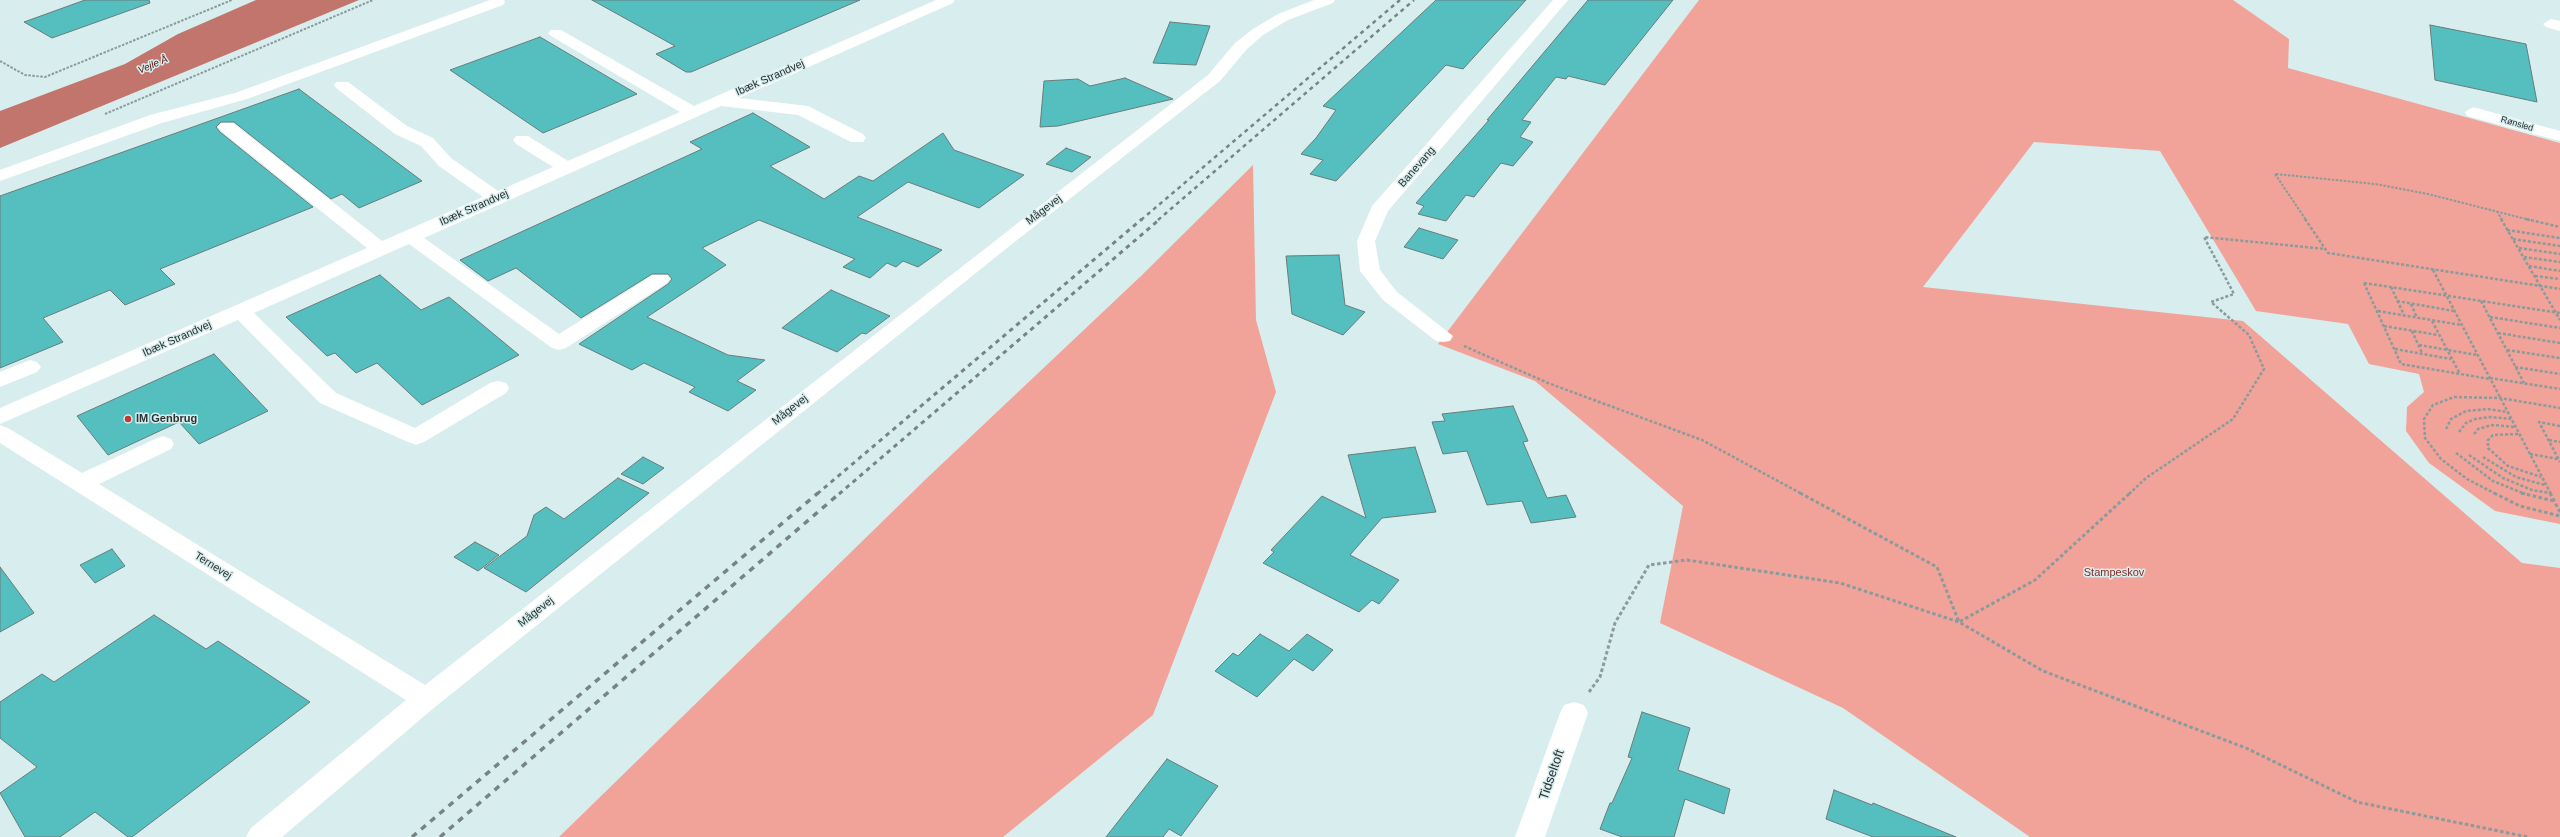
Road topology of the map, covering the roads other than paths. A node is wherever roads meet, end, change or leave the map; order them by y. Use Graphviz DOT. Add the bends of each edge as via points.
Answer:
graph roads {
  1 [pos="948,0"];
  2 [pos="1328,0"];
  3 [pos="1561,0"];
  4 [pos="498,2"];
  5 [pos="556,34"];
  6 [pos="342,85"];
  7 [pos="718,101"];
  8 [pos="693,112"];
  9 [pos="2473,112"];
  10 [pos="227,127"];
  11 [pos="2560,136"];
  12 [pos="857,138"];
  13 [pos="522,140"];
  14 [pos="566,167"];
  15 [pos="0,176"];
  16 [pos="496,198"];
  17 [pos="410,236"];
  18 [pos="380,249"];
  19 [pos="660,279"];
  20 [pos="240,310"];
  21 [pos="1443,336"];
  22 [pos="30,367"];
  23 [pos="0,380"];
  24 [pos="498,388"];
  25 [pos="0,418"];
  26 [pos="0,432"];
  27 [pos="163,444"];
  28 [pos="81,483"];
  29 [pos="426,699"];
  30 [pos="1574,714"];
  31 [pos="261,837"];
  32 [pos="1530,837"];
  1 -- 7 [label="street, Ibæk Strandvej"];
  2 -- 29 [label="street, Mågevej" via="1283,17 1258,32 1241,46 1214,78 1000,244"];
  3 -- 21 [label="street, Banevang" via="1379,210 1366,240 1370,271 1390,296"];
  4 -- 15 [label="street" via="241,96 156,119"];
  5 -- 8 [label="street"];
  6 -- 16 [label="street" via="401,130 427,142 445,162"];
  7 -- 8 [label="street, Ibæk Strandvej"];
  7 -- 12 [label="street" via="802,110"];
  8 -- 14 [label="street, Ibæk Strandvej"];
  9 -- 11 [label="street, Rønsled"];
  10 -- 18 [label="street"];
  13 -- 14 [label="street"];
  14 -- 16 [label="street, Ibæk Strandvej"];
  16 -- 17 [label="street, Ibæk Strandvej"];
  17 -- 18 [label="street, Ibæk Strandvej"];
  17 -- 19 [label="street" via="559,343"];
  18 -- 20 [label="street, Ibæk Strandvej"];
  20 -- 24 [label="street" via="328,398 416,437"];
  20 -- 25 [label="street, Ibæk Strandvej"];
  22 -- 23 [label="street"];
  26 -- 28 [label="street, Ternevej"];
  27 -- 28 [label="street"];
  28 -- 29 [label="street, Ternevej"];
  29 -- 31 [label="street, Mågevej"];
  30 -- 32 [label="street, Tidseltoft"];
}
